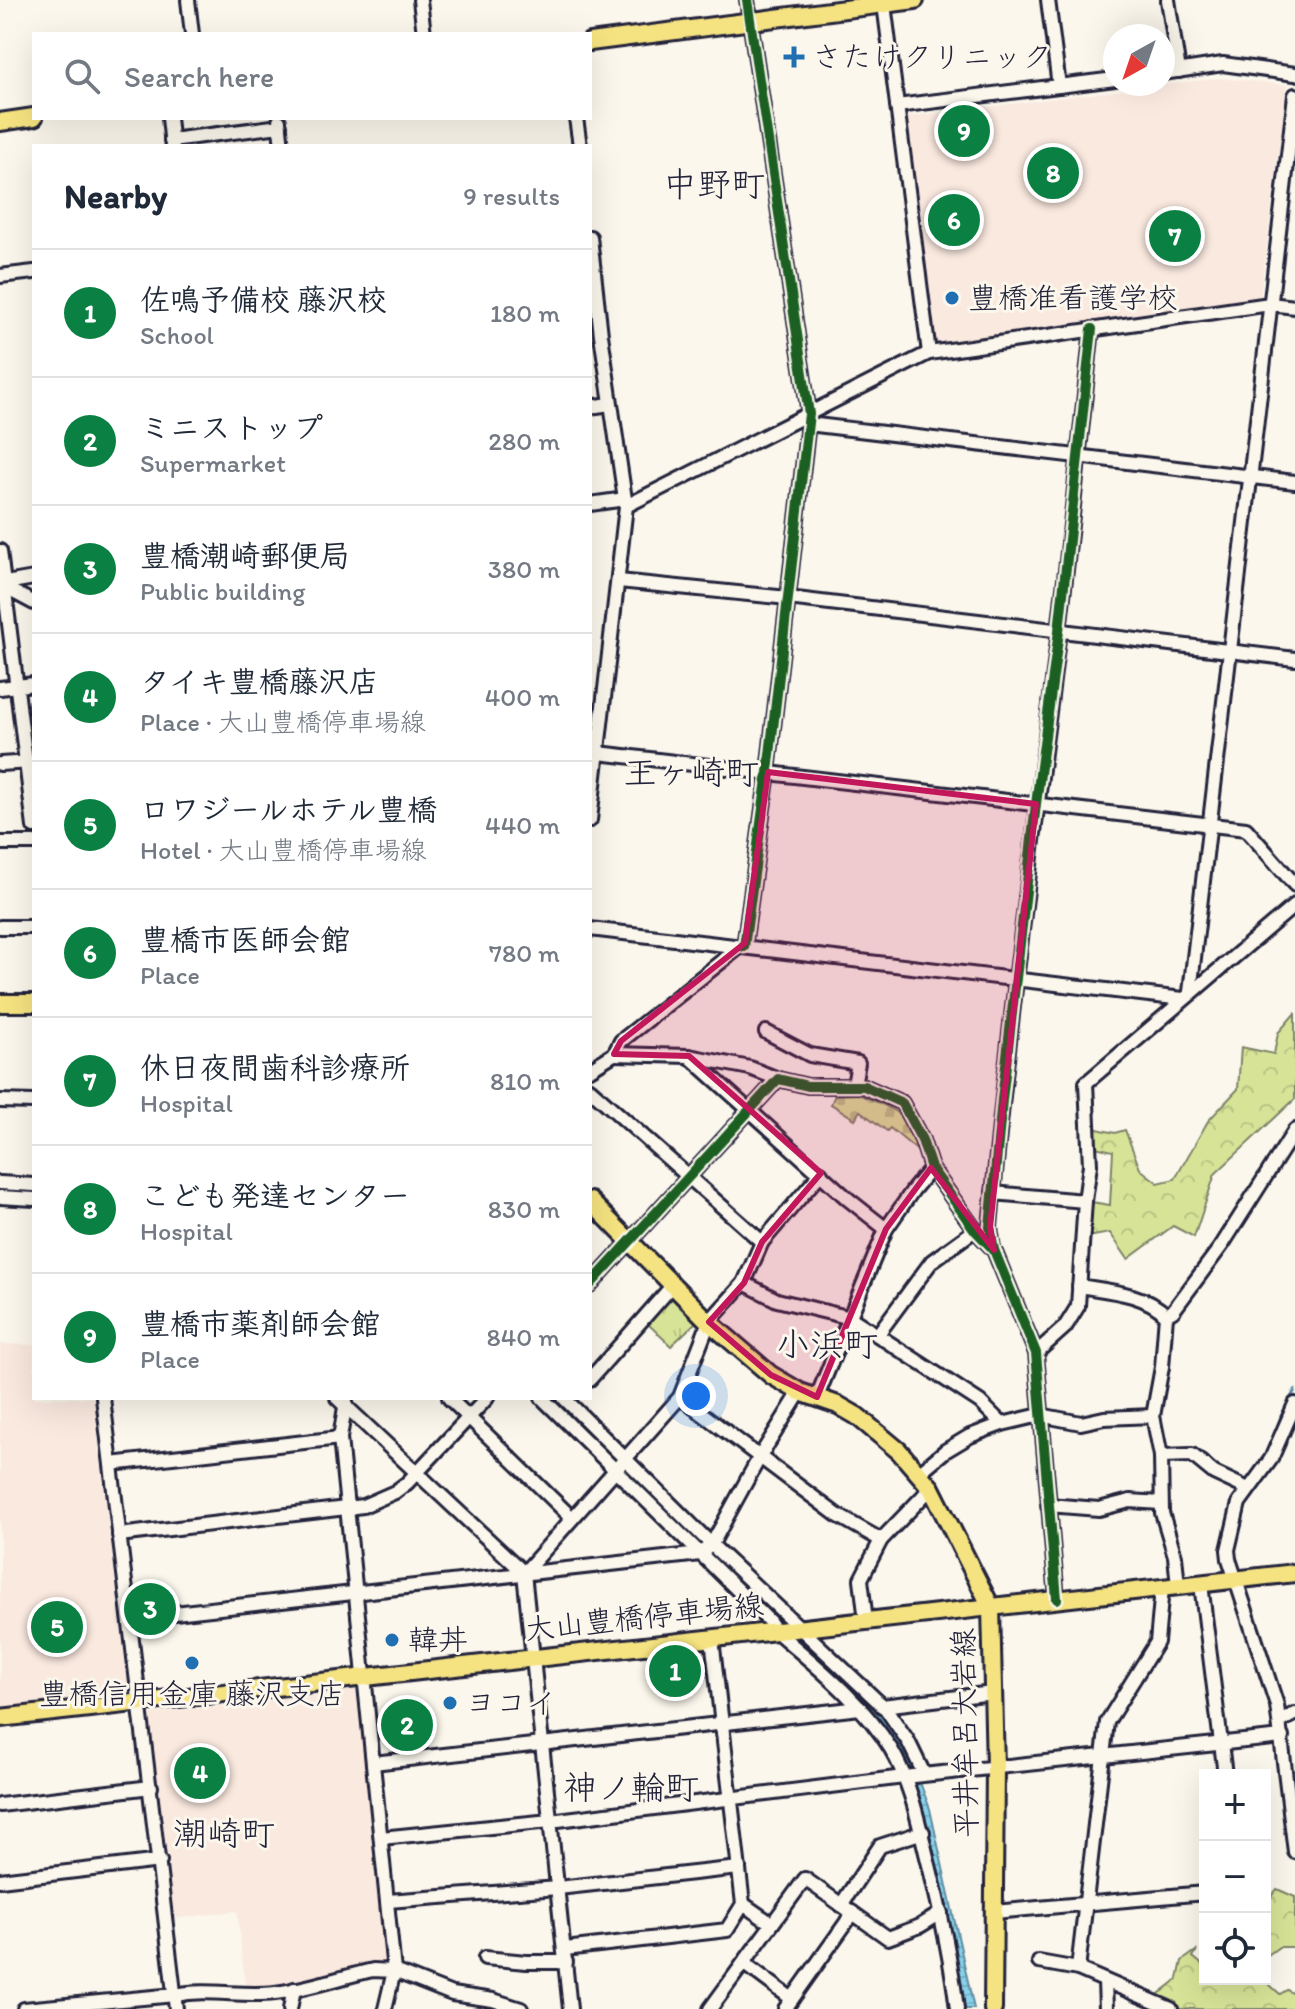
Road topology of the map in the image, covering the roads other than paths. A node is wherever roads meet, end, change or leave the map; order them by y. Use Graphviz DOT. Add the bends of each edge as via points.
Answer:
graph roads {
  1 [pos="188,0"];
  2 [pos="420,0"];
  3 [pos="747,0"];
  4 [pos="908,0"];
  5 [pos="915,0"];
  6 [pos="1048,0"];
  7 [pos="1168,0"];
  8 [pos="884,4"];
  9 [pos="752,21"];
  10 [pos="192,32"];
  11 [pos="424,32"];
  12 [pos="592,42"];
  13 [pos="1179,71"];
  14 [pos="1175,72"];
  15 [pos="1295,74"];
  16 [pos="1103,80"];
  17 [pos="1059,86"];
  18 [pos="1295,95"];
  19 [pos="897,106"];
  20 [pos="32,117"];
  21 [pos="170,120"];
  22 [pos="177,120"];
  23 [pos="576,120"];
  24 [pos="0,122"];
  25 [pos="279,122"];
  26 [pos="1293,129"];
  27 [pos="176,143"];
  28 [pos="282,144"];
  29 [pos="580,144"];
  30 [pos="32,272"];
  31 [pos="592,272"];
  32 [pos="0,276"];
  33 [pos="1270,304"];
  34 [pos="1295,307"];
  35 [pos="1092,329"];
  36 [pos="595,336"];
  37 [pos="929,353"];
  38 [pos="610,404"];
  39 [pos="592,407"];
  40 [pos="809,419"];
  41 [pos="1078,457"];
  42 [pos="1250,477"];
  43 [pos="1295,482"];
  44 [pos="626,502"];
  45 [pos="592,504"];
  46 [pos="0,551"];
  47 [pos="32,578"];
  48 [pos="619,581"];
  49 [pos="3,585"];
  50 [pos="788,598"];
  51 [pos="32,602"];
  52 [pos="1059,631"];
  53 [pos="1230,651"];
  54 [pos="1295,659"];
  55 [pos="32,684"];
  56 [pos="16,686"];
  57 [pos="0,688"];
  58 [pos="594,753"];
  59 [pos="30,762"];
  60 [pos="0,764"];
  61 [pos="768,772"];
  62 [pos="592,786"];
  63 [pos="32,794"];
  64 [pos="1036,804"];
  65 [pos="1210,825"];
  66 [pos="0,843"];
  67 [pos="32,843"];
  68 [pos="1295,885"];
  69 [pos="1295,905"];
  70 [pos="0,927"];
  71 [pos="32,927"];
  72 [pos="592,929"];
  73 [pos="743,946"];
  74 [pos="1016,978"];
  75 [pos="1186,995"];
  76 [pos="0,1003"];
  77 [pos="32,1003"];
  78 [pos="766,1032"];
  79 [pos="614,1054"];
  80 [pos="689,1056"];
  81 [pos="592,1068"];
  82 [pos="778,1079"];
  83 [pos="854,1085"];
  84 [pos="592,1091"];
  85 [pos="0,1101"];
  86 [pos="32,1102"];
  87 [pos="751,1110"];
  88 [pos="1295,1130"];
  89 [pos="1286,1144"];
  90 [pos="1295,1157"];
  91 [pos="931,1168"];
  92 [pos="821,1173"];
  93 [pos="689,1177"];
  94 [pos="0,1183"];
  95 [pos="32,1185"];
  96 [pos="993,1193"];
  97 [pos="0,1197"];
  98 [pos="32,1199"];
  99 [pos="1085,1201"];
  100 [pos="592,1203"];
  101 [pos="886,1229"];
  102 [pos="975,1230"];
  103 [pos="629,1241"];
  104 [pos="762,1242"];
  105 [pos="994,1250"];
  106 [pos="592,1283"];
  107 [pos="744,1283"];
  108 [pos="672,1286"];
  109 [pos="1079,1286"];
  110 [pos="1166,1315"];
  111 [pos="851,1318"];
  112 [pos="709,1322"];
  113 [pos="878,1334"];
  114 [pos="1036,1353"];
  115 [pos="592,1377"];
  116 [pos="800,1392"];
  117 [pos="680,1397"];
  118 [pos="817,1397"];
  119 [pos="103,1400"];
  120 [pos="343,1400"];
  121 [pos="451,1400"];
  122 [pos="485,1400"];
  123 [pos="544,1400"];
  124 [pos="568,1400"];
  125 [pos="1295,1404"];
  126 [pos="1040,1415"];
  127 [pos="1153,1416"];
  128 [pos="469,1418"];
  129 [pos="1002,1424"];
  130 [pos="340,1438"];
  131 [pos="1161,1456"];
  132 [pos="759,1458"];
  133 [pos="625,1459"];
  134 [pos="111,1464"];
  135 [pos="615,1470"];
  136 [pos="920,1472"];
  137 [pos="418,1473"];
  138 [pos="931,1488"];
  139 [pos="1248,1489"];
  140 [pos="1161,1503"];
  141 [pos="1048,1505"];
  142 [pos="348,1509"];
  143 [pos="572,1518"];
  144 [pos="119,1535"];
  145 [pos="881,1540"];
  146 [pos="712,1544"];
  147 [pos="700,1554"];
  148 [pos="524,1573"];
  149 [pos="1295,1573"];
  150 [pos="1237,1579"];
  151 [pos="1201,1584"];
  152 [pos="1170,1587"];
  153 [pos="356,1594"];
  154 [pos="1057,1599"];
  155 [pos="991,1607"];
  156 [pos="130,1618"];
  157 [pos="866,1621"];
  158 [pos="790,1630"];
  159 [pos="712,1639"];
  160 [pos="531,1658"];
  161 [pos="364,1677"];
  162 [pos="993,1693"];
  163 [pos="140,1703"];
  164 [pos="882,1706"];
  165 [pos="860,1708"];
  166 [pos="1295,1714"];
  167 [pos="0,1718"];
  168 [pos="1280,1721"];
  169 [pos="723,1725"];
  170 [pos="1282,1737"];
  171 [pos="1221,1744"];
  172 [pos="541,1745"];
  173 [pos="1103,1756"];
  174 [pos="373,1763"];
  175 [pos="995,1767"];
  176 [pos="1224,1769"];
  177 [pos="924,1774"];
  178 [pos="904,1777"];
  179 [pos="151,1787"];
  180 [pos="1291,1790"];
  181 [pos="731,1798"];
  182 [pos="0,1805"];
  183 [pos="550,1821"];
  184 [pos="1294,1830"];
  185 [pos="923,1832"];
  186 [pos="381,1838"];
  187 [pos="1295,1852"];
  188 [pos="160,1861"];
  189 [pos="739,1868"];
  190 [pos="0,1880"];
  191 [pos="558,1888"];
  192 [pos="1199,1894"];
  193 [pos="388,1901"];
  194 [pos="743,1904"];
  195 [pos="841,1905"];
  196 [pos="1087,1906"];
  197 [pos="994,1912"];
  198 [pos="853,1913"];
  199 [pos="941,1913"];
  200 [pos="772,1924"];
  201 [pos="566,1956"];
  202 [pos="485,1958"];
  203 [pos="1039,1962"];
  204 [pos="744,1963"];
  205 [pos="1078,1969"];
  206 [pos="394,1971"];
  207 [pos="1105,1981"];
  208 [pos="294,1989"];
  209 [pos="175,1995"];
  210 [pos="788,2004"];
  211 [pos="24,2009"];
  212 [pos="176,2009"];
  213 [pos="290,2009"];
  214 [pos="385,2009"];
  215 [pos="521,2009"];
  216 [pos="570,2009"];
  217 [pos="710,2009"];
  218 [pos="957,2009"];
  219 [pos="993,2009"];
  220 [pos="1106,2009"];
  221 [pos="1171,2009"];
  1 -- 10 [label="street"];
  2 -- 11 [label="street"];
  3 -- 9 [label="street"];
  4 -- 5 [label="main road"];
  4 -- 8 [label="main road"];
  6 -- 17 [label="street"];
  7 -- 13 [label="street"];
  8 -- 9 [label="main road"];
  8 -- 19 [label="street"];
  9 -- 12 [label="main road"];
  9 -- 40 [label="street"];
  13 -- 14 [label="street"];
  13 -- 15 [label="street" via="1223,64"];
  16 -- 17 [label="street"];
  17 -- 19 [label="street"];
  18 -- 26 [label="street"];
  19 -- 37 [label="street"];
  20 -- 24 [label="main road"];
  21 -- 27 [label="street"];
  22 -- 27 [label="street"];
  23 -- 29 [label="street"];
  25 -- 27 [label="street"];
  25 -- 28 [label="street"];
  26 -- 33 [label="street"];
  30 -- 32 [label="street"];
  31 -- 36 [label="street"];
  33 -- 34 [label="street"];
  33 -- 35 [label="street"];
  33 -- 42 [label="street"];
  35 -- 37 [label="street"];
  35 -- 41 [label="street"];
  36 -- 38 [label="street"];
  37 -- 40 [label="street"];
  38 -- 39 [label="street"];
  38 -- 44 [label="street"];
  40 -- 41 [label="street"];
  40 -- 44 [label="street"];
  40 -- 50 [label="street"];
  41 -- 42 [label="street"];
  41 -- 52 [label="street"];
  42 -- 43 [label="street"];
  42 -- 53 [label="street"];
  44 -- 45 [label="street"];
  44 -- 48 [label="street"];
  46 -- 49 [label="street"];
  47 -- 49 [label="street"];
  48 -- 50 [label="street"];
  48 -- 58 [label="street"];
  49 -- 51 [label="street"];
  49 -- 56 [label="street"];
  50 -- 52 [label="street"];
  50 -- 61 [label="street"];
  52 -- 53 [label="street"];
  52 -- 64 [label="street"];
  53 -- 54 [label="street"];
  53 -- 65 [label="street"];
  55 -- 56 [label="street"];
  56 -- 57 [label="street"];
  56 -- 59 [label="street"];
  58 -- 61 [label="street"];
  58 -- 62 [label="street"];
  59 -- 60 [label="street"];
  59 -- 63 [label="street"];
  61 -- 64 [label="street"];
  61 -- 73 [label="street"];
  64 -- 65 [label="street"];
  64 -- 74 [label="street"];
  65 -- 68 [label="street" via="1246,829"];
  65 -- 75 [label="street"];
  66 -- 67 [label="street"];
  69 -- 75 [label="street"];
  70 -- 71 [label="street"];
  72 -- 73 [label="street"];
  73 -- 74 [label="street"];
  73 -- 79 [label="street" via="621,1041"];
  74 -- 75 [label="street"];
  74 -- 96 [label="street"];
  75 -- 99 [label="street" via="1086,1083 1090,1165"];
  76 -- 77 [label="main road"];
  78 -- 83 [label="street" via="800,1052 858,1063"];
  79 -- 80 [label="street"];
  79 -- 81 [label="street"];
  80 -- 82 [label="street"];
  80 -- 87 [label="street"];
  82 -- 83 [label="street" via="808,1086"];
  82 -- 87 [label="street"];
  83 -- 91 [label="street" via="902,1103"];
  84 -- 93 [label="street"];
  85 -- 86 [label="street"];
  87 -- 92 [label="street"];
  87 -- 93 [label="street"];
  88 -- 89 [label="street"];
  89 -- 90 [label="street"];
  89 -- 110 [label="street" via="1205,1269"];
  91 -- 101 [label="street"];
  91 -- 102 [label="street"];
  92 -- 101 [label="street"];
  92 -- 104 [label="street"];
  93 -- 103 [label="street"];
  93 -- 104 [label="street"];
  94 -- 95 [label="street"];
  96 -- 99 [label="street"];
  96 -- 105 [label="street"];
  97 -- 98 [label="street"];
  99 -- 109 [label="street"];
  100 -- 103 [label="main road, 平井牟呂大岩線"];
  101 -- 111 [label="street"];
  102 -- 105 [label="street"];
  102 -- 113 [label="street" via="932,1261"];
  103 -- 106 [label="street"];
  103 -- 108 [label="main road, 平井牟呂大岩線"];
  104 -- 107 [label="street"];
  105 -- 114 [label="street"];
  107 -- 111 [label="street" via="777,1300"];
  107 -- 112 [label="street"];
  108 -- 112 [label="main road, 平井牟呂大岩線"];
  108 -- 115 [label="street"];
  109 -- 110 [label="street" via="1132,1295"];
  109 -- 114 [label="street" via="1078,1306 1070,1320"];
  110 -- 127 [label="street"];
  111 -- 113 [label="street"];
  111 -- 118 [label="street"];
  112 -- 116 [label="main road, 平井牟呂大岩線" via="771,1375"];
  112 -- 117 [label="street"];
  113 -- 129 [label="street" via="980,1402"];
  114 -- 126 [label="street"];
  116 -- 118 [label="main road, 平井牟呂大岩線"];
  116 -- 132 [label="street"];
  117 -- 132 [label="street"];
  117 -- 133 [label="street"];
  118 -- 136 [label="main road, 平井牟呂大岩線" via="857,1416"];
  119 -- 134 [label="street"];
  120 -- 130 [label="street"];
  120 -- 137 [label="street"];
  121 -- 128 [label="street"];
  122 -- 128 [label="street"];
  123 -- 135 [label="street"];
  124 -- 133 [label="street"];
  125 -- 139 [label="street" via="1271,1459"];
  126 -- 127 [label="street" via="1081,1423"];
  126 -- 129 [label="street"];
  126 -- 141 [label="street"];
  127 -- 131 [label="street"];
  128 -- 137 [label="street"];
  128 -- 143 [label="street"];
  129 -- 136 [label="street" via="957,1444"];
  130 -- 134 [label="street"];
  130 -- 142 [label="street"];
  131 -- 139 [label="street" via="1192,1455"];
  131 -- 140 [label="street"];
  132 -- 145 [label="street"];
  132 -- 146 [label="street"];
  133 -- 135 [label="street"];
  133 -- 146 [label="street"];
  134 -- 144 [label="street"];
  135 -- 143 [label="street"];
  135 -- 147 [label="street"];
  136 -- 138 [label="main road, 平井牟呂大岩線"];
  137 -- 142 [label="street" via="395,1492"];
  137 -- 148 [label="street"];
  138 -- 145 [label="street"];
  138 -- 155 [label="main road, 平井牟呂大岩線"];
  139 -- 150 [label="street" via="1239,1503 1228,1550"];
  140 -- 141 [label="street" via="1130,1501 1099,1509"];
  140 -- 152 [label="street" via="1175,1556"];
  141 -- 154 [label="street"];
  142 -- 144 [label="street"];
  142 -- 153 [label="street"];
  143 -- 148 [label="street"];
  144 -- 156 [label="street"];
  145 -- 157 [label="street" via="861,1579"];
  146 -- 147 [label="street"];
  146 -- 158 [label="street"];
  147 -- 148 [label="street"];
  147 -- 158 [label="street" via="769,1621"];
  148 -- 153 [label="street"];
  148 -- 160 [label="street"];
  149 -- 150 [label="main road, 大山豊橋停車場線"];
  150 -- 151 [label="main road, 大山豊橋停車場線"];
  150 -- 168 [label="street"];
  151 -- 152 [label="main road, 大山豊橋停車場線"];
  151 -- 171 [label="street"];
  152 -- 154 [label="main road, 大山豊橋停車場線"];
  152 -- 173 [label="street" via="1157,1642 1107,1722"];
  153 -- 156 [label="street"];
  153 -- 161 [label="street"];
  154 -- 155 [label="main road, 大山豊橋停車場線"];
  155 -- 157 [label="main road, 大山豊橋停車場線"];
  155 -- 162 [label="main road, 平井牟呂大岩線"];
  156 -- 163 [label="street"];
  157 -- 158 [label="main road, 大山豊橋停車場線"];
  158 -- 159 [label="main road, 大山豊橋停車場線"];
  158 -- 164 [label="street"];
  158 -- 165 [label="street"];
  159 -- 160 [label="main road, 大山豊橋停車場線"];
  159 -- 169 [label="street"];
  160 -- 161 [label="main road, 大山豊橋停車場線"];
  160 -- 172 [label="street"];
  161 -- 163 [label="main road, 大山豊橋停車場線"];
  161 -- 174 [label="street"];
  162 -- 164 [label="street"];
  162 -- 175 [label="main road, 平井牟呂大岩線"];
  163 -- 167 [label="main road, 大山豊橋停車場線"];
  163 -- 179 [label="street"];
  164 -- 177 [label="street"];
  165 -- 169 [label="street"];
  165 -- 178 [label="street"];
  166 -- 168 [label="street"];
  168 -- 170 [label="street"];
  169 -- 172 [label="street"];
  169 -- 181 [label="street"];
  170 -- 171 [label="street"];
  170 -- 180 [label="street"];
  171 -- 173 [label="street"];
  171 -- 176 [label="street"];
  172 -- 174 [label="street"];
  172 -- 183 [label="street"];
  173 -- 175 [label="street"];
  173 -- 196 [label="street"];
  174 -- 186 [label="street"];
  175 -- 177 [label="street"];
  175 -- 197 [label="main road, 平井牟呂大岩線"];
  177 -- 178 [label="street"];
  178 -- 181 [label="street"];
  178 -- 185 [label="street"];
  179 -- 182 [label="street"];
  179 -- 188 [label="street"];
  180 -- 184 [label="street"];
  181 -- 183 [label="street"];
  181 -- 189 [label="street"];
  183 -- 186 [label="street"];
  183 -- 191 [label="street"];
  184 -- 187 [label="street"];
  185 -- 195 [label="street" via="880,1846"];
  185 -- 199 [label="street"];
  186 -- 193 [label="street"];
  188 -- 190 [label="street"];
  188 -- 209 [label="street"];
  189 -- 191 [label="street"];
  189 -- 194 [label="street"];
  191 -- 193 [label="street"];
  191 -- 201 [label="street"];
  192 -- 196 [label="street"];
  193 -- 206 [label="street"];
  194 -- 200 [label="street"];
  194 -- 201 [label="street" via="727,1930"];
  195 -- 198 [label="street"];
  195 -- 200 [label="street" via="805,1879"];
  196 -- 197 [label="street"];
  196 -- 205 [label="street"];
  197 -- 219 [label="main road, 平井牟呂大岩線"];
  198 -- 199 [label="street" via="888,1938"];
  198 -- 210 [label="street"];
  199 -- 218 [label="street"];
  200 -- 204 [label="street"];
  201 -- 202 [label="street" via="526,1962"];
  201 -- 216 [label="street"];
  203 -- 205 [label="street"];
  204 -- 210 [label="street"];
  204 -- 217 [label="street"];
  205 -- 207 [label="street"];
  206 -- 208 [label="street" via="373,1970"];
  206 -- 214 [label="street"];
  206 -- 215 [label="street" via="452,1994"];
  207 -- 220 [label="street"];
  207 -- 221 [label="street"];
  208 -- 209 [label="street"];
  208 -- 213 [label="street"];
  209 -- 211 [label="street"];
  209 -- 212 [label="street"];
}
